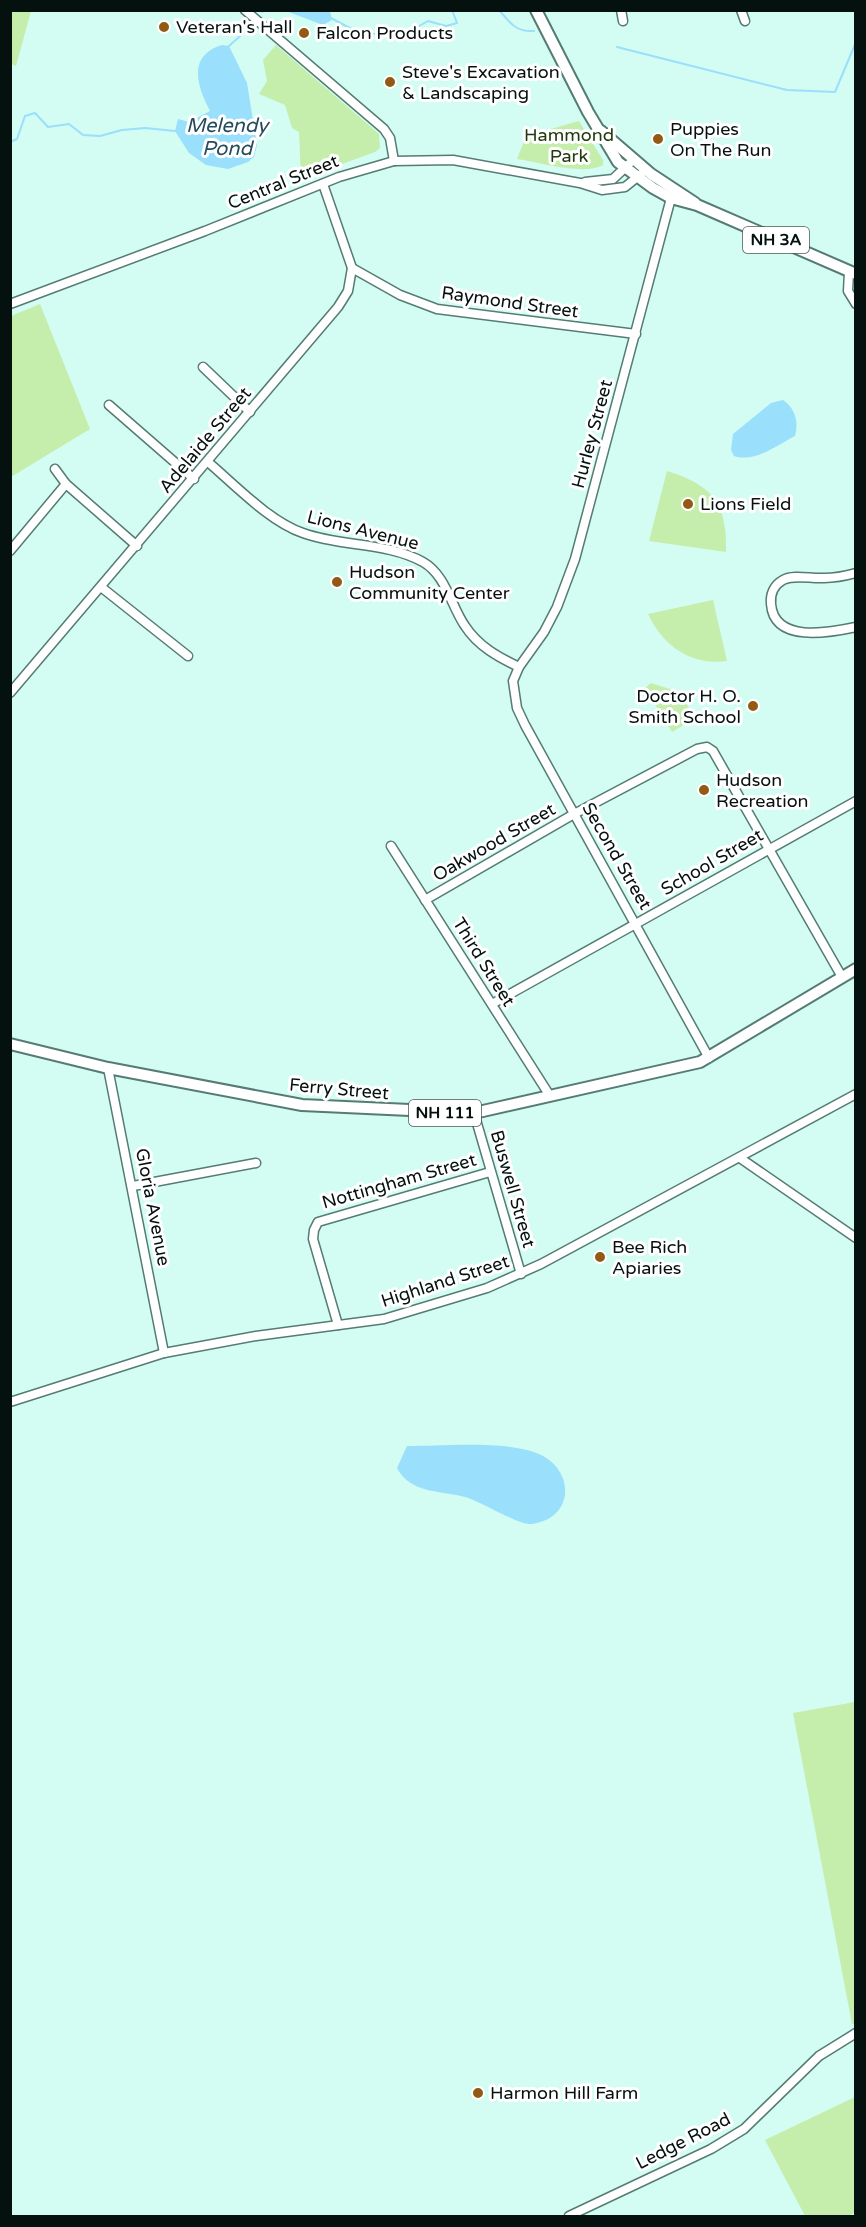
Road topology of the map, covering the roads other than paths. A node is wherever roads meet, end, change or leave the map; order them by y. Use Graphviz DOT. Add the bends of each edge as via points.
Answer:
graph roads {
  1 [pos="245,10"];
  2 [pos="536,10"];
  3 [pos="621,10"];
  4 [pos="741,10"];
  5 [pos="623,21"];
  6 [pos="745,21"];
  7 [pos="598,129"];
  8 [pos="633,159"];
  9 [pos="394,161"];
  10 [pos="625,169"];
  11 [pos="645,169"];
  12 [pos="637,178"];
  13 [pos="579,183"];
  14 [pos="323,184"];
  15 [pos="670,198"];
  16 [pos="697,205"];
  17 [pos="352,268"];
  18 [pos="852,273"];
  19 [pos="10,303"];
  20 [pos="855,304"];
  21 [pos="636,334"];
  22 [pos="203,367"];
  23 [pos="109,405"];
  24 [pos="250,412"];
  25 [pos="208,462"];
  26 [pos="55,469"];
  27 [pos="194,479"];
  28 [pos="66,484"];
  29 [pos="137,546"];
  30 [pos="10,551"];
  31 [pos="855,573"];
  32 [pos="101,588"];
  33 [pos="855,627"];
  34 [pos="188,656"];
  35 [pos="519,667"];
  36 [pos="10,693"];
  37 [pos="855,801"];
  38 [pos="574,814"];
  39 [pos="391,846"];
  40 [pos="770,848"];
  41 [pos="425,900"];
  42 [pos="637,924"];
  43 [pos="855,969"];
  44 [pos="842,977"];
  45 [pos="492,1004"];
  46 [pos="10,1044"];
  47 [pos="709,1058"];
  48 [pos="108,1068"];
  49 [pos="855,1094"];
  50 [pos="549,1096"];
  51 [pos="474,1113"];
  52 [pos="740,1158"];
  53 [pos="256,1163"];
  54 [pos="490,1172"];
  55 [pos="133,1186"];
  56 [pos="855,1238"];
  57 [pos="521,1274"];
  58 [pos="338,1325"];
  59 [pos="164,1353"];
  60 [pos="10,1402"];
  61 [pos="855,2033"];
  62 [pos="569,2217"];
  1 -- 9 [label="street" via="384,129 390,138"];
  2 -- 7 [label="main road, NH 3A"];
  3 -- 5 [label="street"];
  4 -- 6 [label="street"];
  7 -- 8 [label="main road, NH 3A"];
  7 -- 10 [label="main road, NH 3A"];
  8 -- 10 [label="street, Central Street"];
  8 -- 11 [label="main road, NH 3A"];
  9 -- 13 [label="street, Central Street" via="453,160"];
  9 -- 14 [label="street, Central Street"];
  10 -- 12 [label="main road, NH 3A"];
  10 -- 13 [label="street, Central Street" via="608,181"];
  11 -- 12 [label="street, Central Street"];
  11 -- 16 [label="main road, NH 3A"];
  12 -- 13 [label="street, Central Street" via="625,187 611,190"];
  12 -- 15 [label="main road, NH 3A"];
  14 -- 17 [label="street"];
  14 -- 19 [label="street, Central Street"];
  15 -- 16 [label="main road, NH 3A"];
  15 -- 21 [label="street, Hurley Street"];
  16 -- 18 [label="main road, NH 3A"];
  17 -- 21 [label="street, Raymond Street" via="400,295 437,309"];
  17 -- 24 [label="street, Adelaide Street" via="348,291 339,307"];
  18 -- 20 [label="street" via="848,291"];
  21 -- 35 [label="street, Hurley Street" via="575,559 549,624"];
  22 -- 24 [label="street"];
  23 -- 27 [label="street"];
  24 -- 25 [label="street, Adelaide Street"];
  25 -- 27 [label="street, Adelaide Street"];
  25 -- 35 [label="street, Lions Avenue" via="295,530 401,553 430,567 470,633 491,652"];
  26 -- 28 [label="street"];
  27 -- 29 [label="street, Adelaide Street"];
  28 -- 29 [label="street"];
  28 -- 30 [label="street"];
  29 -- 32 [label="street, Adelaide Street"];
  31 -- 33 [label="street" via="783,580 773,591 771,609 780,626 793,631"];
  32 -- 34 [label="street"];
  32 -- 36 [label="street, Adelaide Street"];
  35 -- 38 [label="street, Second Street" via="513,691 517,708"];
  37 -- 40 [label="street, School Street"];
  38 -- 40 [label="street, Oakwood Street" via="706,747 714,751"];
  38 -- 41 [label="street, Oakwood Street"];
  38 -- 42 [label="street, Second Street"];
  39 -- 41 [label="street, Third Street"];
  40 -- 42 [label="street, School Street"];
  40 -- 44 [label="street"];
  41 -- 45 [label="street, Third Street"];
  42 -- 45 [label="street, School Street"];
  42 -- 47 [label="street, Second Street"];
  43 -- 44 [label="main road, Ferry Street / NH 111"];
  44 -- 47 [label="main road, Ferry Street / NH 111"];
  45 -- 50 [label="street, Third Street"];
  46 -- 48 [label="main road, Ferry Street / NH 111"];
  47 -- 50 [label="main road, Ferry Street / NH 111"];
  48 -- 51 [label="main road, Ferry Street / NH 111" via="302,1105"];
  48 -- 55 [label="street, Gloria Avenue"];
  49 -- 52 [label="street, Highland Street"];
  50 -- 51 [label="main road, Ferry Street / NH 111"];
  51 -- 54 [label="street, Buswell Street"];
  52 -- 56 [label="street"];
  52 -- 57 [label="street, Highland Street"];
  53 -- 55 [label="street"];
  54 -- 57 [label="street, Buswell Street"];
  54 -- 58 [label="street, Nottingham Street" via="318,1222 313,1239"];
  55 -- 59 [label="street, Gloria Avenue"];
  57 -- 58 [label="street, Highland Street" via="413,1312"];
  58 -- 59 [label="street, Highland Street"];
  59 -- 60 [label="street, Highland Street"];
  61 -- 62 [label="street, Ledge Road" via="819,2056 728,2140"];
}
